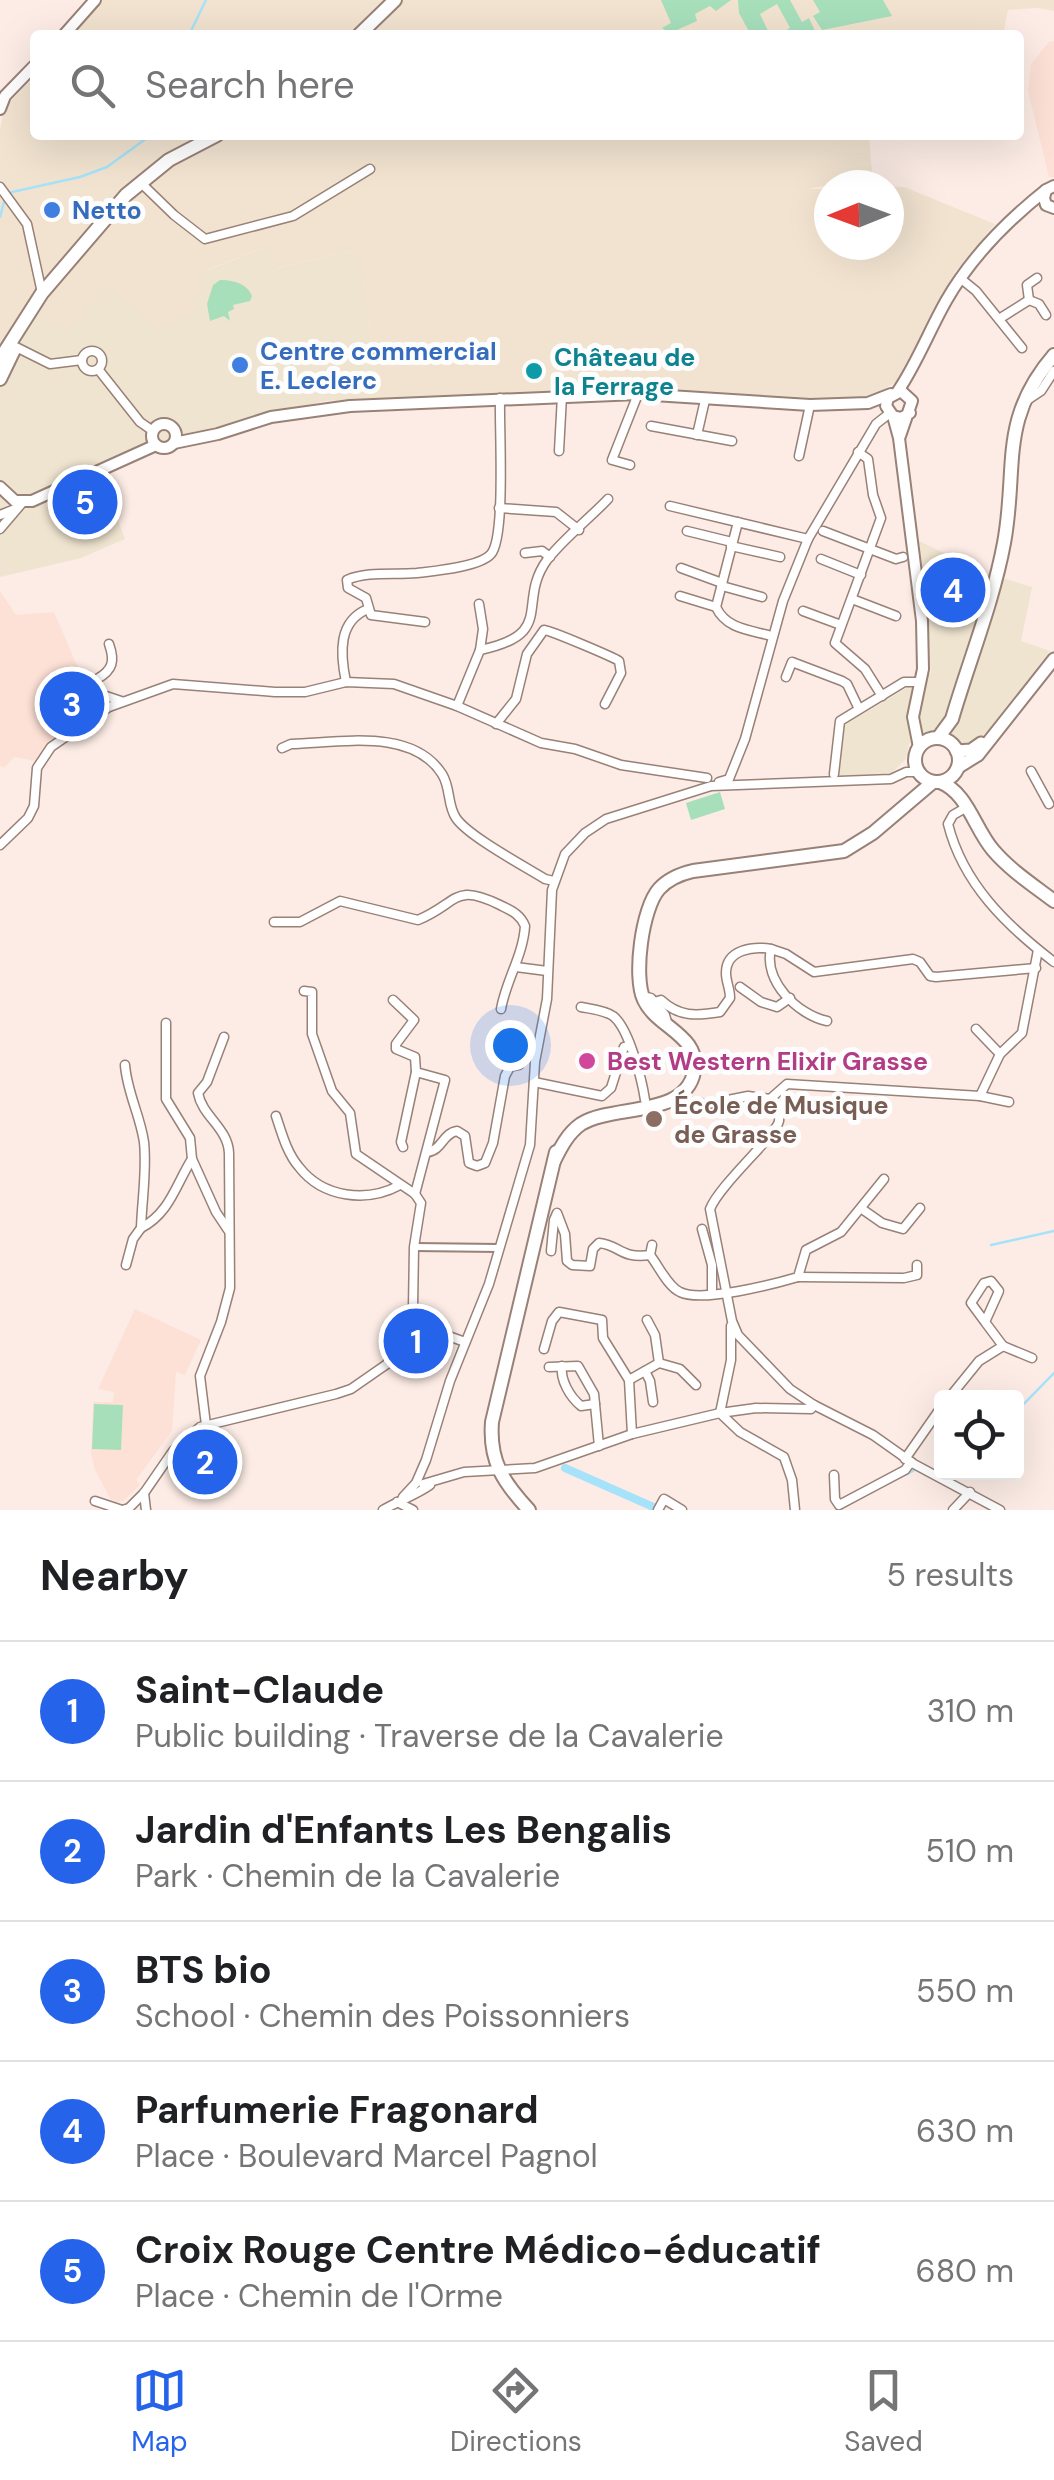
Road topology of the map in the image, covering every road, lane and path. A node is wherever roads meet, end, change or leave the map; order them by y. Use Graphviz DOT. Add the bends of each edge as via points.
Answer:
graph roads {
  1 [pos="95,0"];
  2 [pos="396,0"];
  3 [pos="403,0"];
  4 [pos="382,15"];
  5 [pos="68,30"];
  6 [pos="365,30"];
  7 [pos="30,70"];
  8 [pos="0,108"];
  9 [pos="207,140"];
  10 [pos="370,169"];
  11 [pos="140,182"];
  12 [pos="1050,188"];
  13 [pos="3,190"];
  14 [pos="1027,205"];
  15 [pos="1050,206"];
  16 [pos="960,278"];
  17 [pos="1037,278"];
  18 [pos="42,292"];
  19 [pos="1030,300"];
  20 [pos="32,308"];
  21 [pos="1046,315"];
  22 [pos="999,319"];
  23 [pos="16,347"];
  24 [pos="1022,348"];
  25 [pos="1054,355"];
  26 [pos="0,359"];
  27 [pos="82,360"];
  28 [pos="0,367"];
  29 [pos="98,368"];
  30 [pos="911,371"];
  31 [pos="1054,371"];
  32 [pos="0,379"];
  33 [pos="1046,384"];
  34 [pos="894,393"];
  35 [pos="638,394"];
  36 [pos="1054,394"];
  37 [pos="562,396"];
  38 [pos="500,398"];
  39 [pos="705,400"];
  40 [pos="1024,401"];
  41 [pos="868,403"];
  42 [pos="810,406"];
  43 [pos="911,407"];
  44 [pos="890,413"];
  45 [pos="651,426"];
  46 [pos="153,431"];
  47 [pos="697,435"];
  48 [pos="900,438"];
  49 [pos="179,439"];
  50 [pos="732,441"];
  51 [pos="156,445"];
  52 [pos="558,451"];
  53 [pos="858,452"];
  54 [pos="799,456"];
  55 [pos="630,465"];
  56 [pos="4,491"];
  57 [pos="608,499"];
  58 [pos="21,505"];
  59 [pos="670,506"];
  60 [pos="499,508"];
  61 [pos="5,515"];
  62 [pos="738,522"];
  63 [pos="0,530"];
  64 [pos="578,530"];
  65 [pos="822,530"];
  66 [pos="687,532"];
  67 [pos="808,539"];
  68 [pos="731,544"];
  69 [pos="870,548"];
  70 [pos="525,552"];
  71 [pos="550,557"];
  72 [pos="780,557"];
  73 [pos="903,557"];
  74 [pos="821,559"];
  75 [pos="681,568"];
  76 [pos="861,575"];
  77 [pos="722,585"];
  78 [pos="680,596"];
  79 [pos="762,597"];
  80 [pos="852,599"];
  81 [pos="479,604"];
  82 [pos="716,606"];
  83 [pos="368,609"];
  84 [pos="804,611"];
  85 [pos="896,616"];
  86 [pos="425,622"];
  87 [pos="842,625"];
  88 [pos="772,636"];
  89 [pos="109,644"];
  90 [pos="480,650"];
  91 [pos="1054,659"];
  92 [pos="786,678"];
  93 [pos="346,682"];
  94 [pos="920,682"];
  95 [pos="882,696"];
  96 [pos="121,701"];
  97 [pos="605,704"];
  98 [pos="457,706"];
  99 [pos="859,709"];
  100 [pos="496,724"];
  101 [pos="1000,728"];
  102 [pos="282,748"];
  103 [pos="927,753"];
  104 [pos="1030,771"];
  105 [pos="834,774"];
  106 [pos="729,779"];
  107 [pos="947,779"];
  108 [pos="763,782"];
  109 [pos="706,784"];
  110 [pos="915,795"];
  111 [pos="1049,804"];
  112 [pos="967,807"];
  113 [pos="0,845"];
  114 [pos="554,881"];
  115 [pos="1054,902"];
  116 [pos="274,922"];
  117 [pos="771,949"];
  118 [pos="1038,950"];
  119 [pos="1054,962"];
  120 [pos="516,967"];
  121 [pos="1036,968"];
  122 [pos="548,971"];
  123 [pos="740,987"];
  124 [pos="304,991"];
  125 [pos="790,998"];
  126 [pos="648,999"];
  127 [pos="392,1000"];
  128 [pos="581,1007"];
  129 [pos="501,1010"];
  130 [pos="827,1022"];
  131 [pos="166,1023"];
  132 [pos="976,1028"];
  133 [pos="224,1037"];
  134 [pos="629,1046"];
  135 [pos="1000,1054"];
  136 [pos="125,1065"];
  137 [pos="519,1065"];
  138 [pos="416,1072"];
  139 [pos="534,1082"];
  140 [pos="677,1096"];
  141 [pos="980,1096"];
  142 [pos="770,1099"];
  143 [pos="645,1100"];
  144 [pos="1009,1102"];
  145 [pos="609,1113"];
  146 [pos="276,1116"];
  147 [pos="403,1147"];
  148 [pos="428,1152"];
  149 [pos="192,1159"];
  150 [pos="554,1161"];
  151 [pos="884,1179"];
  152 [pos="400,1185"];
  153 [pos="415,1194"];
  154 [pos="862,1208"];
  155 [pos="920,1208"];
  156 [pos="142,1228"];
  157 [pos="702,1229"];
  158 [pos="228,1230"];
  159 [pos="414,1246"];
  160 [pos="499,1248"];
  161 [pos="551,1250"];
  162 [pos="917,1264"];
  163 [pos="126,1265"];
  164 [pos="798,1277"];
  165 [pos="728,1292"];
  166 [pos="712,1293"];
  167 [pos="407,1320"];
  168 [pos="647,1320"];
  169 [pos="732,1321"];
  170 [pos="985,1322"];
  171 [pos="465,1342"];
  172 [pos="1003,1346"];
  173 [pos="544,1349"];
  174 [pos="1032,1358"];
  175 [pos="659,1364"];
  176 [pos="562,1366"];
  177 [pos="549,1367"];
  178 [pos="645,1371"];
  179 [pos="629,1380"];
  180 [pos="696,1385"];
  181 [pos="955,1390"];
  182 [pos="653,1402"];
  183 [pos="594,1404"];
  184 [pos="814,1406"];
  185 [pos="720,1413"];
  186 [pos="934,1419"];
  187 [pos="206,1425"];
  188 [pos="632,1434"];
  189 [pos="599,1446"];
  190 [pos="908,1460"];
  191 [pos="498,1472"];
  192 [pos="454,1475"];
  193 [pos="834,1475"];
  194 [pos="419,1487"];
  195 [pos="970,1492"];
  196 [pos="144,1493"];
  197 [pos="400,1499"];
  198 [pos="95,1501"];
  199 [pos="659,1508"];
  200 [pos="122,1510"];
  201 [pos="146,1510"];
  202 [pos="383,1510"];
  203 [pos="413,1510"];
  204 [pos="530,1510"];
  205 [pos="682,1510"];
  206 [pos="795,1510"];
  207 [pos="953,1510"];
  208 [pos="1000,1510"];
  1 -- 5 [label="street"];
  2 -- 4 [label="main road"];
  3 -- 4 [label="main road"];
  4 -- 6 [label="main road"];
  7 -- 8 [label="street"];
  9 -- 11 [label="main road"];
  10 -- 11 [label="street" via="293,216 205,239"];
  11 -- 18 [label="main road"];
  12 -- 14 [label="street"];
  12 -- 15 [label="street" via="1044,198"];
  13 -- 18 [label="street" via="27,224"];
  14 -- 15 [label="street"];
  14 -- 16 [label="street"];
  16 -- 22 [label="street"];
  16 -- 30 [label="street"];
  17 -- 19 [label="street" via="1027,286"];
  18 -- 20 [label="main road"];
  19 -- 21 [label="street"];
  19 -- 22 [label="street"];
  20 -- 23 [label="main road"];
  20 -- 26 [label="main road"];
  22 -- 24 [label="street"];
  23 -- 27 [label="street" via="50,364"];
  23 -- 28 [label="street"];
  23 -- 32 [label="main road"];
  25 -- 40 [label="main road"];
  27 -- 29 [label="street" via="88,370"];
  27 -- 29 [label="street" via="97,352"];
  29 -- 46 [label="street"];
  30 -- 34 [label="street"];
  30 -- 43 [label="street"];
  31 -- 33 [label="street"];
  33 -- 36 [label="street"];
  33 -- 40 [label="street"];
  34 -- 41 [label="street"];
  34 -- 43 [label="street" via="905,392"];
  34 -- 44 [label="street" via="886,402"];
  35 -- 37 [label="street"];
  35 -- 39 [label="street"];
  35 -- 55 [label="street" via="612,460"];
  37 -- 38 [label="street"];
  37 -- 52 [label="street"];
  38 -- 49 [label="street" via="329,408"];
  38 -- 60 [label="street"];
  39 -- 42 [label="street"];
  39 -- 47 [label="street"];
  40 -- 103 [label="main road" via="1011,444 1000,560 948,728"];
  41 -- 42 [label="street"];
  41 -- 44 [label="street"];
  42 -- 54 [label="street"];
  43 -- 44 [label="street" via="901,418"];
  43 -- 48 [label="street"];
  44 -- 48 [label="street"];
  44 -- 53 [label="street"];
  45 -- 47 [label="street"];
  46 -- 49 [label="street" via="166,424"];
  46 -- 51 [label="street"];
  47 -- 50 [label="street"];
  48 -- 94 [label="street" via="922,621"];
  49 -- 51 [label="street"];
  51 -- 58 [label="street"];
  53 -- 67 [label="street"];
  53 -- 69 [label="street" via="871,456 881,518"];
  56 -- 58 [label="street"];
  56 -- 61 [label="street"];
  57 -- 64 [label="street"];
  58 -- 61 [label="street"];
  59 -- 62 [label="street"];
  60 -- 64 [label="street" via="556,512"];
  60 -- 83 [label="street" via="498,538 489,557 347,580"];
  61 -- 63 [label="street"];
  62 -- 67 [label="street"];
  62 -- 68 [label="street"];
  64 -- 71 [label="street"];
  65 -- 69 [label="street"];
  66 -- 68 [label="street"];
  67 -- 88 [label="street"];
  68 -- 72 [label="street"];
  68 -- 77 [label="street"];
  69 -- 73 [label="street"];
  69 -- 76 [label="street"];
  70 -- 71 [label="street"];
  71 -- 90 [label="street" via="522,633"];
  74 -- 76 [label="street"];
  75 -- 77 [label="street"];
  76 -- 80 [label="street"];
  77 -- 79 [label="street"];
  77 -- 82 [label="street"];
  78 -- 82 [label="street"];
  80 -- 85 [label="street"];
  80 -- 87 [label="street"];
  81 -- 90 [label="street"];
  82 -- 88 [label="street" via="731,625"];
  83 -- 86 [label="street" via="376,618"];
  83 -- 93 [label="street" via="346,624"];
  84 -- 87 [label="street"];
  87 -- 95 [label="street" via="838,650 864,668"];
  88 -- 106 [label="street"];
  89 -- 96 [label="street" via="112,666 96,686"];
  90 -- 98 [label="street"];
  91 -- 101 [label="main road"];
  92 -- 99 [label="street" via="792,662 844,682"];
  93 -- 96 [label="street" via="305,692 174,684"];
  93 -- 98 [label="street" via="394,684"];
  94 -- 95 [label="street" via="904,682"];
  94 -- 103 [label="street" via="913,717"];
  95 -- 99 [label="street"];
  96 -- 113 [label="street" via="51,747 37,768 28,818"];
  97 -- 100 [label="street" via="621,673 619,661 544,630 527,654 516,699"];
  98 -- 100 [label="street"];
  99 -- 105 [label="street" via="837,725"];
  100 -- 109 [label="street" via="541,743"];
  101 -- 103 [label="main road" via="975,748"];
  101 -- 107 [label="main road"];
  102 -- 114 [label="street" via="374,742 416,751 444,777 453,814 464,826"];
  103 -- 107 [label="main road"];
  103 -- 107 [label="main road"];
  103 -- 108 [label="street" via="890,779"];
  103 -- 110 [label="main road"];
  104 -- 111 [label="street"];
  106 -- 108 [label="street"];
  106 -- 109 [label="street"];
  107 -- 110 [label="main road"];
  107 -- 112 [label="main road"];
  108 -- 109 [label="street"];
  109 -- 114 [label="street" via="596,824 565,854"];
  110 -- 126 [label="main road" via="844,851 692,871 668,881 648,912 638,968"];
  112 -- 115 [label="main road" via="1000,858"];
  112 -- 118 [label="street" via="948,824 973,884"];
  114 -- 122 [label="street"];
  116 -- 120 [label="street" via="300,922 340,901 418,920 474,893 524,922"];
  117 -- 121 [label="street" via="814,972 913,959 930,976"];
  117 -- 125 [label="street" via="770,976"];
  117 -- 126 [label="street" via="742,949 728,964 730,992 720,1012 684,1015"];
  118 -- 119 [label="street"];
  118 -- 121 [label="street"];
  120 -- 122 [label="street"];
  120 -- 129 [label="street"];
  121 -- 135 [label="street" via="1022,1033"];
  122 -- 139 [label="street"];
  123 -- 125 [label="street" via="778,1008"];
  124 -- 152 [label="street" via="312,992 312,1034 332,1091 350,1113 356,1154"];
  125 -- 130 [label="street"];
  126 -- 140 [label="main road" via="652,1013 690,1046 695,1060 691,1081"];
  127 -- 138 [label="street" via="413,1018 395,1046 415,1057"];
  128 -- 134 [label="street" via="615,1018"];
  131 -- 149 [label="street" via="166,1099 190,1138"];
  132 -- 135 [label="street"];
  133 -- 158 [label="street" via="198,1093 229,1144"];
  134 -- 139 [label="street" via="602,1096"];
  134 -- 143 [label="street"];
  135 -- 141 [label="street"];
  136 -- 156 [label="street" via="144,1144"];
  137 -- 148 [label="street" via="505,1076 494,1144 484,1163 469,1163 458,1130"];
  138 -- 147 [label="street"];
  138 -- 148 [label="street" via="445,1080"];
  139 -- 160 [label="street" via="530,1144"];
  140 -- 142 [label="street" via="708,1104"];
  140 -- 143 [label="main road"];
  140 -- 145 [label="main road"];
  141 -- 142 [label="street" via="787,1084"];
  141 -- 144 [label="street"];
  142 -- 165 [label="street" via="778,1110 776,1128 710,1209"];
  143 -- 145 [label="main road"];
  143 -- 150 [label="main road" via="582,1117 565,1133"];
  145 -- 150 [label="main road" via="577,1127"];
  146 -- 152 [label="street" via="296,1164 331,1190 368,1197"];
  148 -- 153 [label="street"];
  149 -- 156 [label="street" via="174,1197"];
  149 -- 158 [label="street"];
  150 -- 191 [label="main road" via="492,1422"];
  151 -- 154 [label="street"];
  152 -- 153 [label="street"];
  153 -- 159 [label="street" via="421,1203"];
  154 -- 155 [label="street" via="882,1224 903,1229"];
  154 -- 164 [label="street" via="842,1232 806,1250"];
  156 -- 163 [label="street"];
  157 -- 166 [label="street"];
  158 -- 187 [label="street" via="228,1299 200,1376"];
  159 -- 160 [label="street"];
  159 -- 167 [label="street"];
  160 -- 171 [label="street"];
  161 -- 166 [label="street" via="557,1213 572,1265 590,1266 599,1243 626,1255 651,1250 678,1292"];
  162 -- 164 [label="street" via="917,1275 904,1278"];
  164 -- 165 [label="street"];
  165 -- 166 [label="street"];
  165 -- 169 [label="street"];
  167 -- 171 [label="street"];
  167 -- 187 [label="street" via="391,1360 372,1376 336,1394"];
  168 -- 175 [label="street"];
  169 -- 184 [label="street" via="777,1378"];
  169 -- 185 [label="street"];
  170 -- 170 [label="street" via="971,1303 991,1281 1000,1291"];
  170 -- 172 [label="street"];
  171 -- 194 [label="street"];
  172 -- 174 [label="street"];
  172 -- 181 [label="street" via="979,1360"];
  173 -- 179 [label="street" via="559,1312 598,1317"];
  175 -- 178 [label="street"];
  175 -- 180 [label="street" via="680,1369"];
  176 -- 177 [label="street"];
  176 -- 183 [label="street" via="578,1366"];
  176 -- 183 [label="street" via="576,1402"];
  178 -- 179 [label="street"];
  178 -- 182 [label="street"];
  179 -- 188 [label="street"];
  183 -- 189 [label="street"];
  184 -- 185 [label="street"];
  184 -- 190 [label="street"];
  185 -- 188 [label="street"];
  185 -- 206 [label="street" via="784,1457"];
  186 -- 190 [label="street"];
  187 -- 196 [label="street" via="179,1444"];
  188 -- 189 [label="street"];
  189 -- 191 [label="street" via="535,1468"];
  190 -- 193 [label="street" via="905,1470 839,1506"];
  190 -- 195 [label="street"];
  191 -- 192 [label="street"];
  191 -- 204 [label="main road"];
  192 -- 194 [label="street"];
  192 -- 194 [label="street" via="429,1478"];
  194 -- 197 [label="street"];
  195 -- 207 [label="street"];
  195 -- 208 [label="street"];
  196 -- 200 [label="street"];
  196 -- 201 [label="street"];
  197 -- 202 [label="street"];
  197 -- 203 [label="street"];
  198 -- 200 [label="street"];
  199 -- 205 [label="street" via="664,1499"];
}
